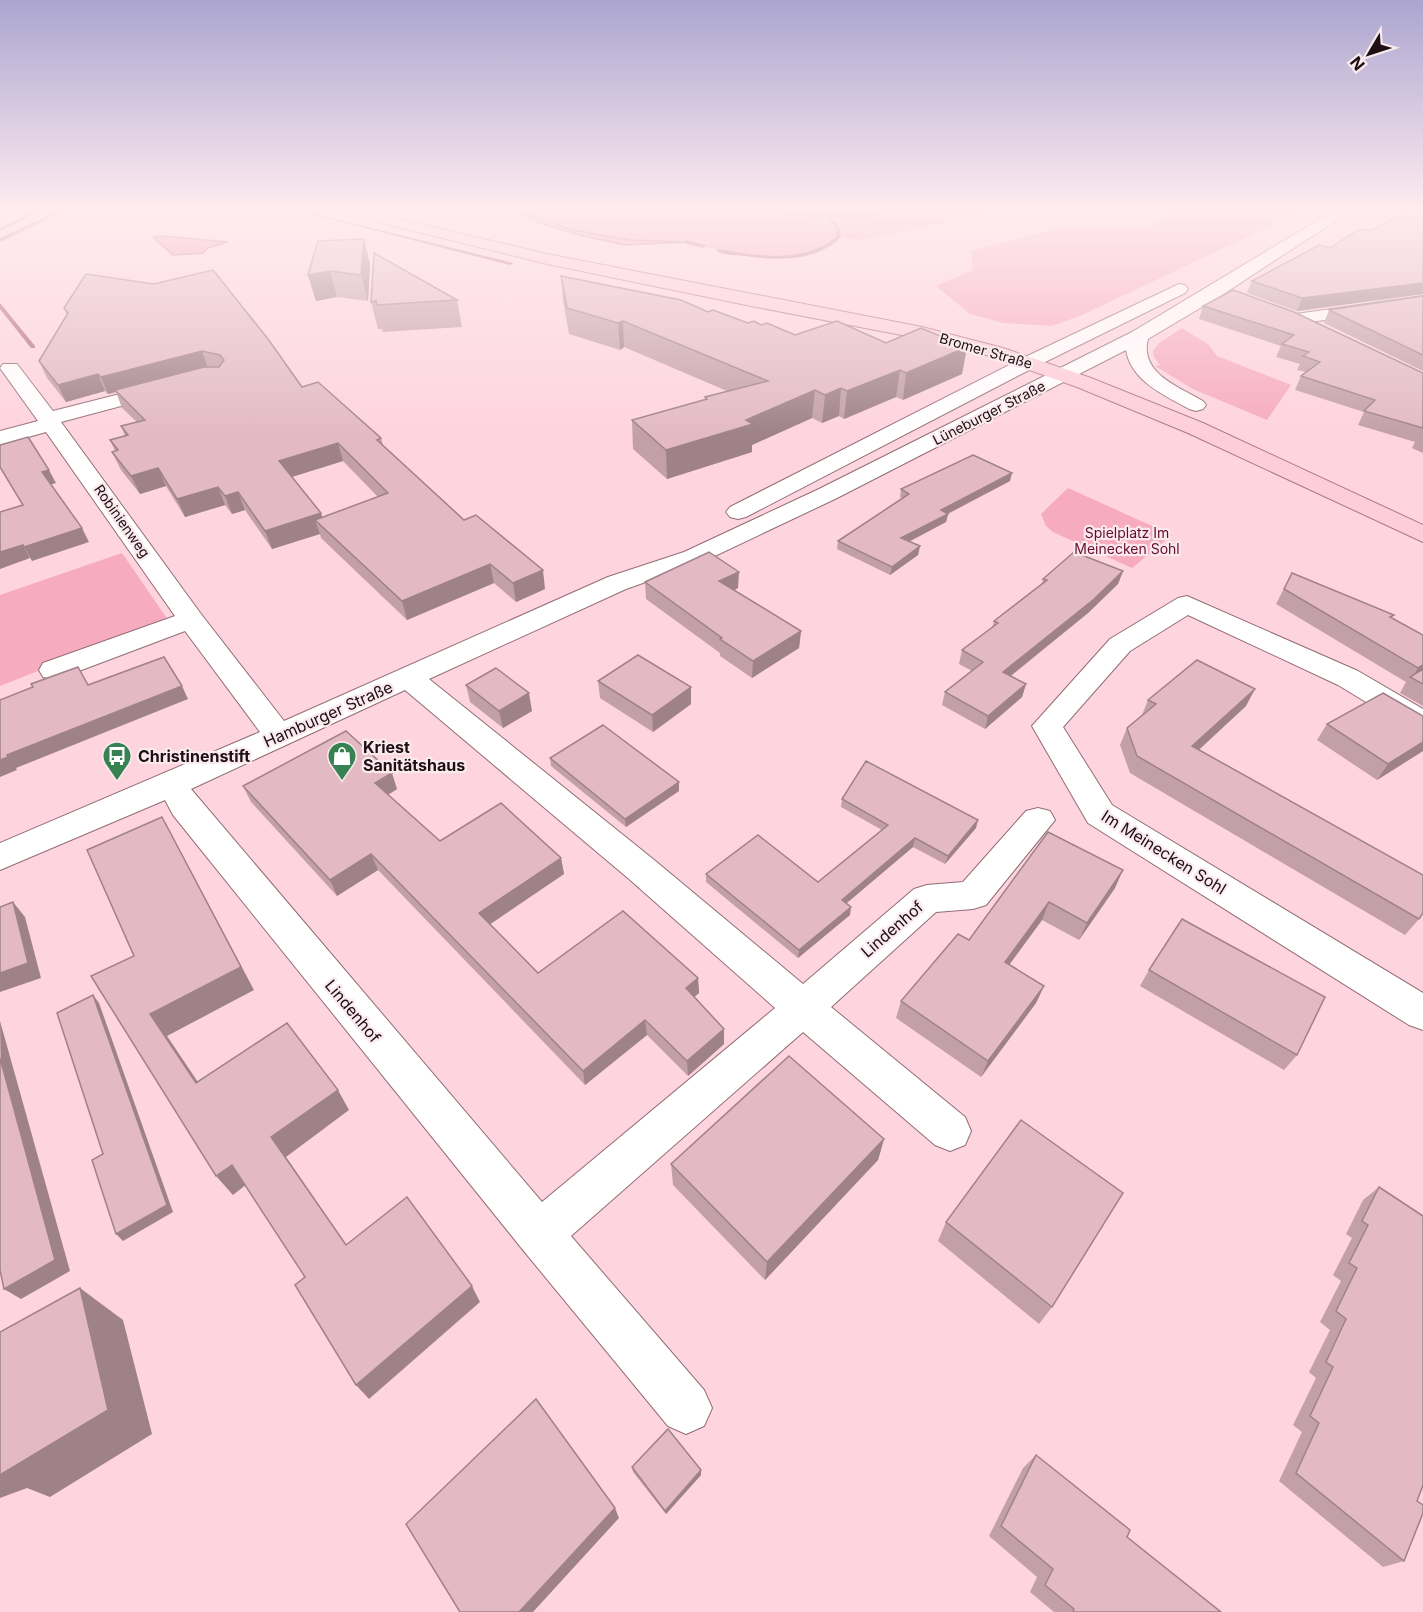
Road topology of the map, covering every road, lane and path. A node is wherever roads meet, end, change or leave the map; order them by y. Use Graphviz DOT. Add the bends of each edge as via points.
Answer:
graph roads {
  1 [pos="675,285"];
  2 [pos="738,285"];
  3 [pos="1187,285"];
  4 [pos="1225,285"];
  5 [pos="1216,291"];
  6 [pos="1236,297"];
  7 [pos="1423,301"];
  8 [pos="1275,311"];
  9 [pos="1296,319"];
  10 [pos="1328,335"];
  11 [pos="1139,336"];
  12 [pos="1053,352"];
  13 [pos="1028,363"];
  14 [pos="1085,363"];
  15 [pos="10,368"];
  16 [pos="1062,375"];
  17 [pos="187,382"];
  18 [pos="1205,409"];
  19 [pos="50,422"];
  20 [pos="0,438"];
  21 [pos="1310,457"];
  22 [pos="1423,512"];
  23 [pos="1423,535"];
  24 [pos="617,583"];
  25 [pos="556,612"];
  26 [pos="191,620"];
  27 [pos="52,670"];
  28 [pos="409,678"];
  29 [pos="1423,723"];
  30 [pos="279,736"];
  31 [pos="172,784"];
  32 [pos="1038,820"];
  33 [pos="0,857"];
  34 [pos="802,1008"];
  35 [pos="1423,1013"];
  36 [pos="950,1131"];
  37 [pos="539,1234"];
  38 [pos="686,1408"];
  1 -- 13 [label="main road, Bromer Straße" via="918,332"];
  2 -- 12 [label="main road, Bromer Straße" via="932,320"];
  3 -- 12 [label="street, Lüneburger Straße"];
  4 -- 5 [label="street, Lüneburger Straße"];
  5 -- 6 [label="street"];
  5 -- 11 [label="street, Lüneburger Straße"];
  7 -- 9 [label="street"];
  8 -- 9 [label="street"];
  9 -- 10 [label="street"];
  11 -- 14 [label="street, Lüneburger Straße"];
  11 -- 18 [label="street" via="1135,354 1139,365 1150,376"];
  12 -- 13 [label="street, Lüneburger Straße"];
  12 -- 14 [label="main road, Bromer Straße"];
  13 -- 16 [label="main road, Bromer Straße"];
  13 -- 24 [label="street, Lüneburger Straße" via="746,508"];
  14 -- 16 [label="street, Lüneburger Straße"];
  14 -- 18 [label="main road, Bromer Straße"];
  15 -- 19 [label="street, Robinienweg"];
  16 -- 23 [label="main road, Bromer Straße" via="1243,447"];
  16 -- 24 [label="street, Lüneburger Straße" via="693,557"];
  17 -- 19 [label="street"];
  19 -- 20 [label="street"];
  19 -- 26 [label="street, Robinienweg"];
  21 -- 22 [label="main road"];
  24 -- 25 [label="street, Lüneburger Straße"];
  25 -- 28 [label="street, Hamburger Straße"];
  26 -- 27 [label="street"];
  26 -- 30 [label="street, Robinienweg"];
  28 -- 30 [label="street, Hamburger Straße"];
  28 -- 34 [label="street"];
  29 -- 35 [label="street, Im Meinecken Sohl" via="1348,678 1187,604 1120,645 1047,726 1100,814"];
  30 -- 31 [label="street, Hamburger Straße"];
  31 -- 33 [label="street, Hamburger Straße"];
  31 -- 37 [label="street, Lindenhof" via="199,824"];
  32 -- 34 [label="street, Lindenhof" via="973,895 927,898"];
  34 -- 36 [label="street"];
  34 -- 37 [label="street, Lindenhof"];
  37 -- 38 [label="street, Lindenhof"];
}
